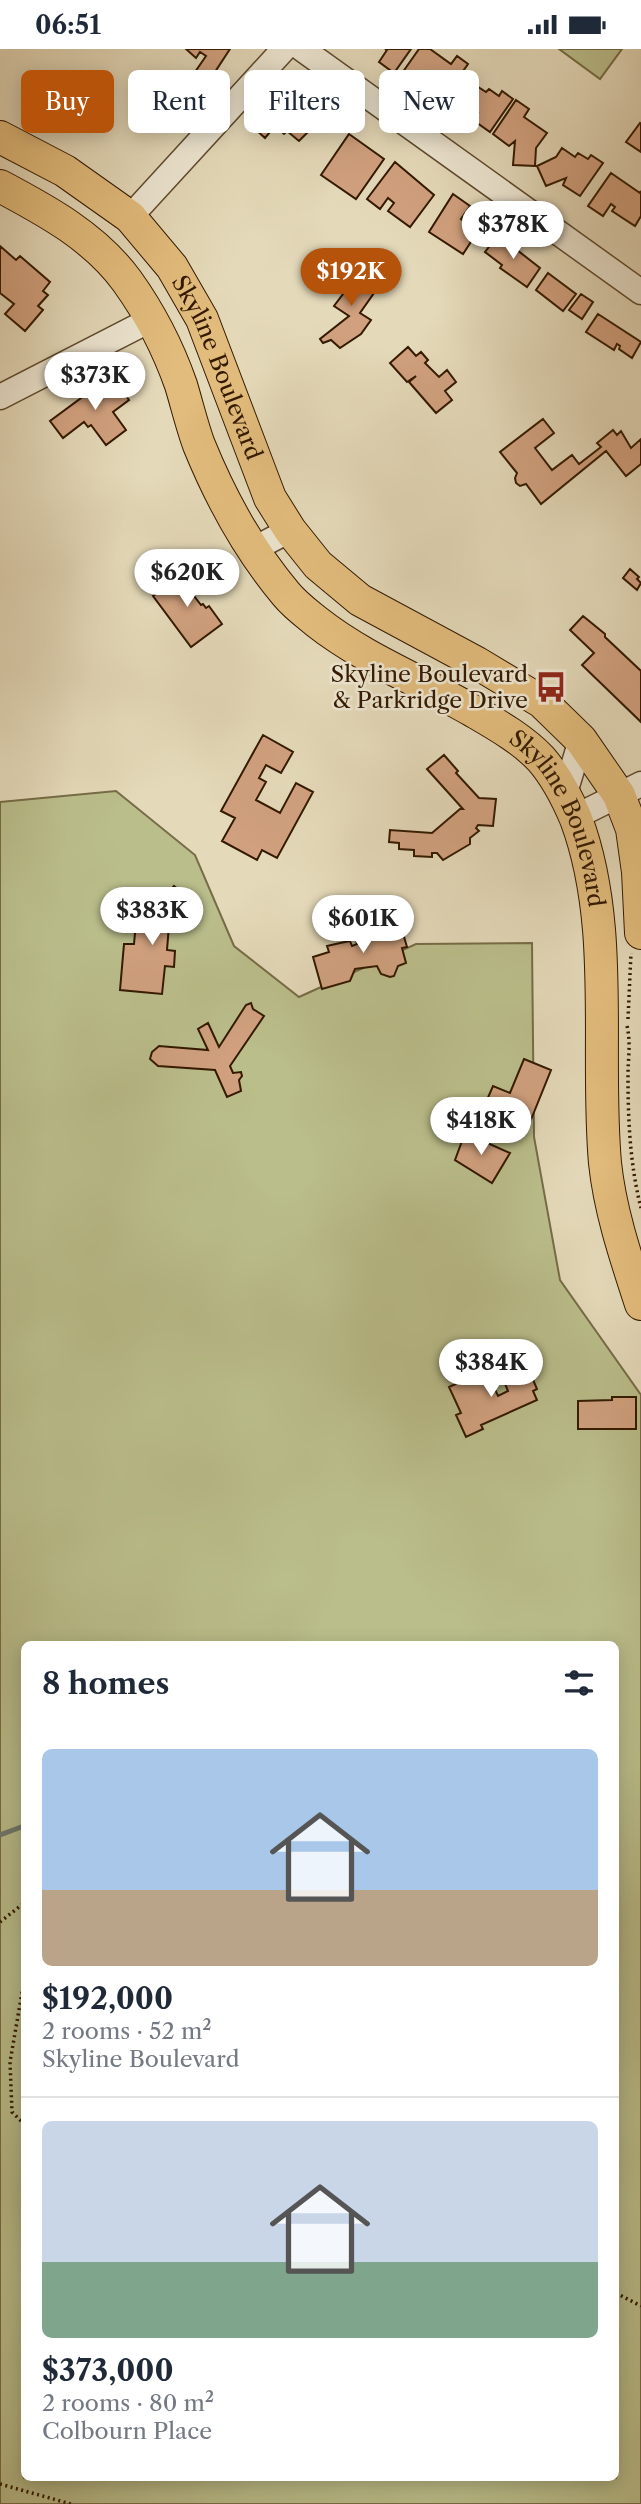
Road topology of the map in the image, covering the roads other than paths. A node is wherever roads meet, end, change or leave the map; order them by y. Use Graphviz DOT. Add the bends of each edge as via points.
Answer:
graph roads {
  1 [pos="284,49"];
  2 [pos="302,49"];
  3 [pos="0,137"];
  4 [pos="0,187"];
  5 [pos="130,217"];
  6 [pos="637,281"];
  7 [pos="152,319"];
  8 [pos="0,397"];
  9 [pos="290,530"];
  10 [pos="252,550"];
  11 [pos="581,740"];
  12 [pos="630,790"];
  13 [pos="569,807"];
  14 [pos="641,933"];
  15 [pos="641,1304"];
  1 -- 5 [label="street"];
  2 -- 6 [label="street"];
  3 -- 5 [label="main road, Skyline Boulevard" via="65,171"];
  4 -- 7 [label="main road, Skyline Boulevard" via="72,228 100,252"];
  5 -- 9 [label="main road, Skyline Boulevard" via="172,267 202,319 270,498"];
  7 -- 8 [label="street"];
  7 -- 10 [label="main road, Skyline Boulevard" via="181,386 198,443"];
  9 -- 10 [label="street"];
  9 -- 11 [label="main road, Skyline Boulevard" via="318,565 360,600 542,702"];
  10 -- 13 [label="main road, Skyline Boulevard" via="288,597 336,637 439,691 528,747 544,762"];
  11 -- 12 [label="main road, Skyline Boulevard"];
  11 -- 13 [label="street"];
  12 -- 13 [label="street"];
  12 -- 14 [label="main road, Skyline Boulevard"];
  13 -- 15 [label="main road, Skyline Boulevard" via="593,877 597,910 605,1163 611,1202"];
}
